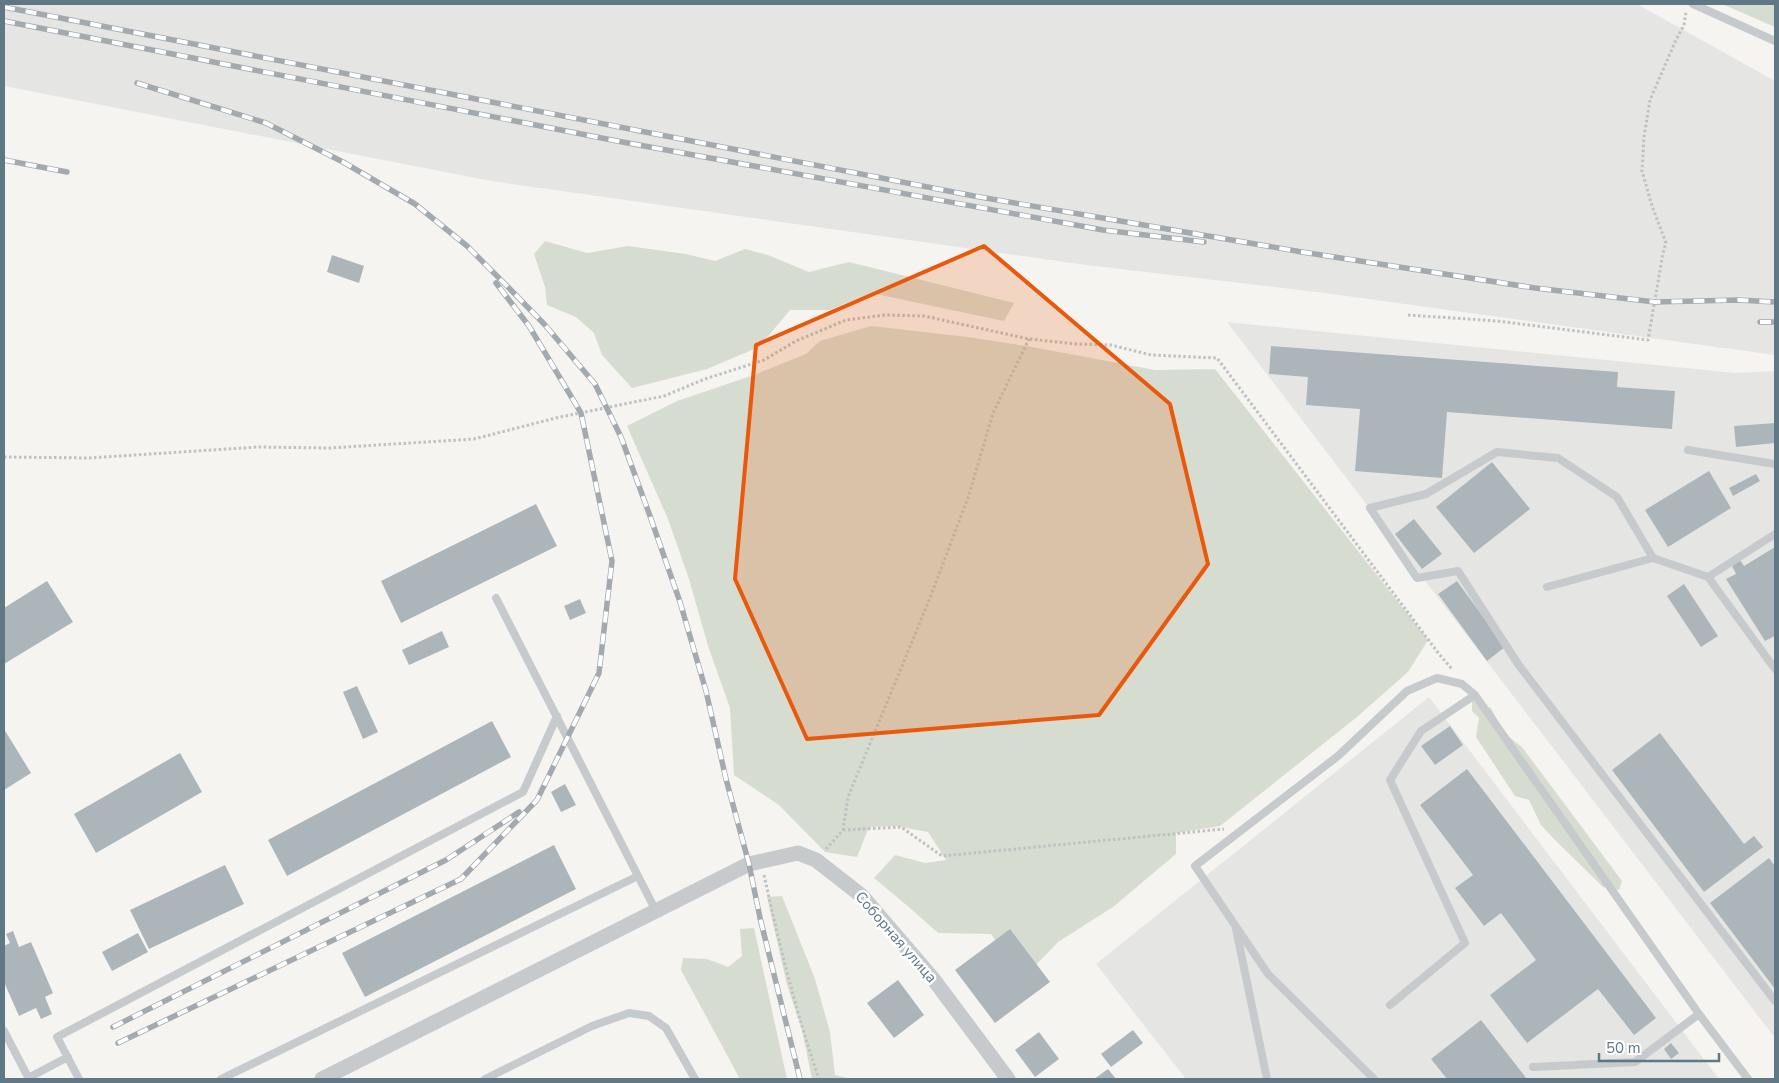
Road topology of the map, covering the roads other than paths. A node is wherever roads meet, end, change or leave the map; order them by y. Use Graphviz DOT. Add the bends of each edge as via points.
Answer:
graph roads {
  1 [pos="1693,4"];
  2 [pos="1775,41"];
  3 [pos="1688,450"];
  4 [pos="1775,464"];
  5 [pos="1775,534"];
  6 [pos="1653,558"];
  7 [pos="1708,577"];
  8 [pos="1547,587"];
  9 [pos="496,598"];
  10 [pos="1775,669"];
  11 [pos="1475,695"];
  12 [pos="557,716"];
  13 [pos="638,876"];
  14 [pos="656,911"];
  15 [pos="1235,924"];
  16 [pos="1775,1001"];
  17 [pos="1390,1005"];
  18 [pos="1699,1014"];
  19 [pos="4,1031"];
  20 [pos="68,1057"];
  21 [pos="1533,1067"];
  22 [pos="28,1079"];
  23 [pos="79,1079"];
  24 [pos="221,1079"];
  25 [pos="322,1079"];
  26 [pos="484,1079"];
  27 [pos="695,1079"];
  28 [pos="1008,1079"];
  29 [pos="1267,1079"];
  30 [pos="1374,1079"];
  31 [pos="1748,1079"];
  1 -- 2 [label="lane"];
  3 -- 4 [label="lane"];
  5 -- 7 [label="lane"];
  6 -- 7 [label="lane"];
  6 -- 8 [label="lane"];
  6 -- 16 [label="lane" via="1617,496 1558,458 1497,452 1426,494 1370,508 1417,578 1458,571 1518,664"];
  7 -- 10 [label="lane"];
  9 -- 12 [label="lane"];
  11 -- 15 [label="lane" via="1462,684 1437,678 1408,691 1338,756 1196,866"];
  11 -- 17 [label="lane" via="1420,732 1390,780 1465,943"];
  11 -- 18 [label="lane"];
  12 -- 13 [label="lane"];
  12 -- 20 [label="lane" via="522,792 57,1037"];
  13 -- 14 [label="lane"];
  13 -- 24 [label="lane"];
  14 -- 25 [label="street, Соборная улица"];
  14 -- 28 [label="street, Соборная улица" via="755,862 798,853 816,860 862,896 934,980"];
  15 -- 29 [label="lane"];
  15 -- 30 [label="lane" via="1268,974"];
  18 -- 21 [label="lane" via="1635,1062"];
  18 -- 31 [label="lane"];
  19 -- 22 [label="lane"];
  20 -- 22 [label="lane"];
  20 -- 23 [label="lane"];
  26 -- 27 [label="lane" via="592,1026 629,1013 649,1016 666,1028"];
}
